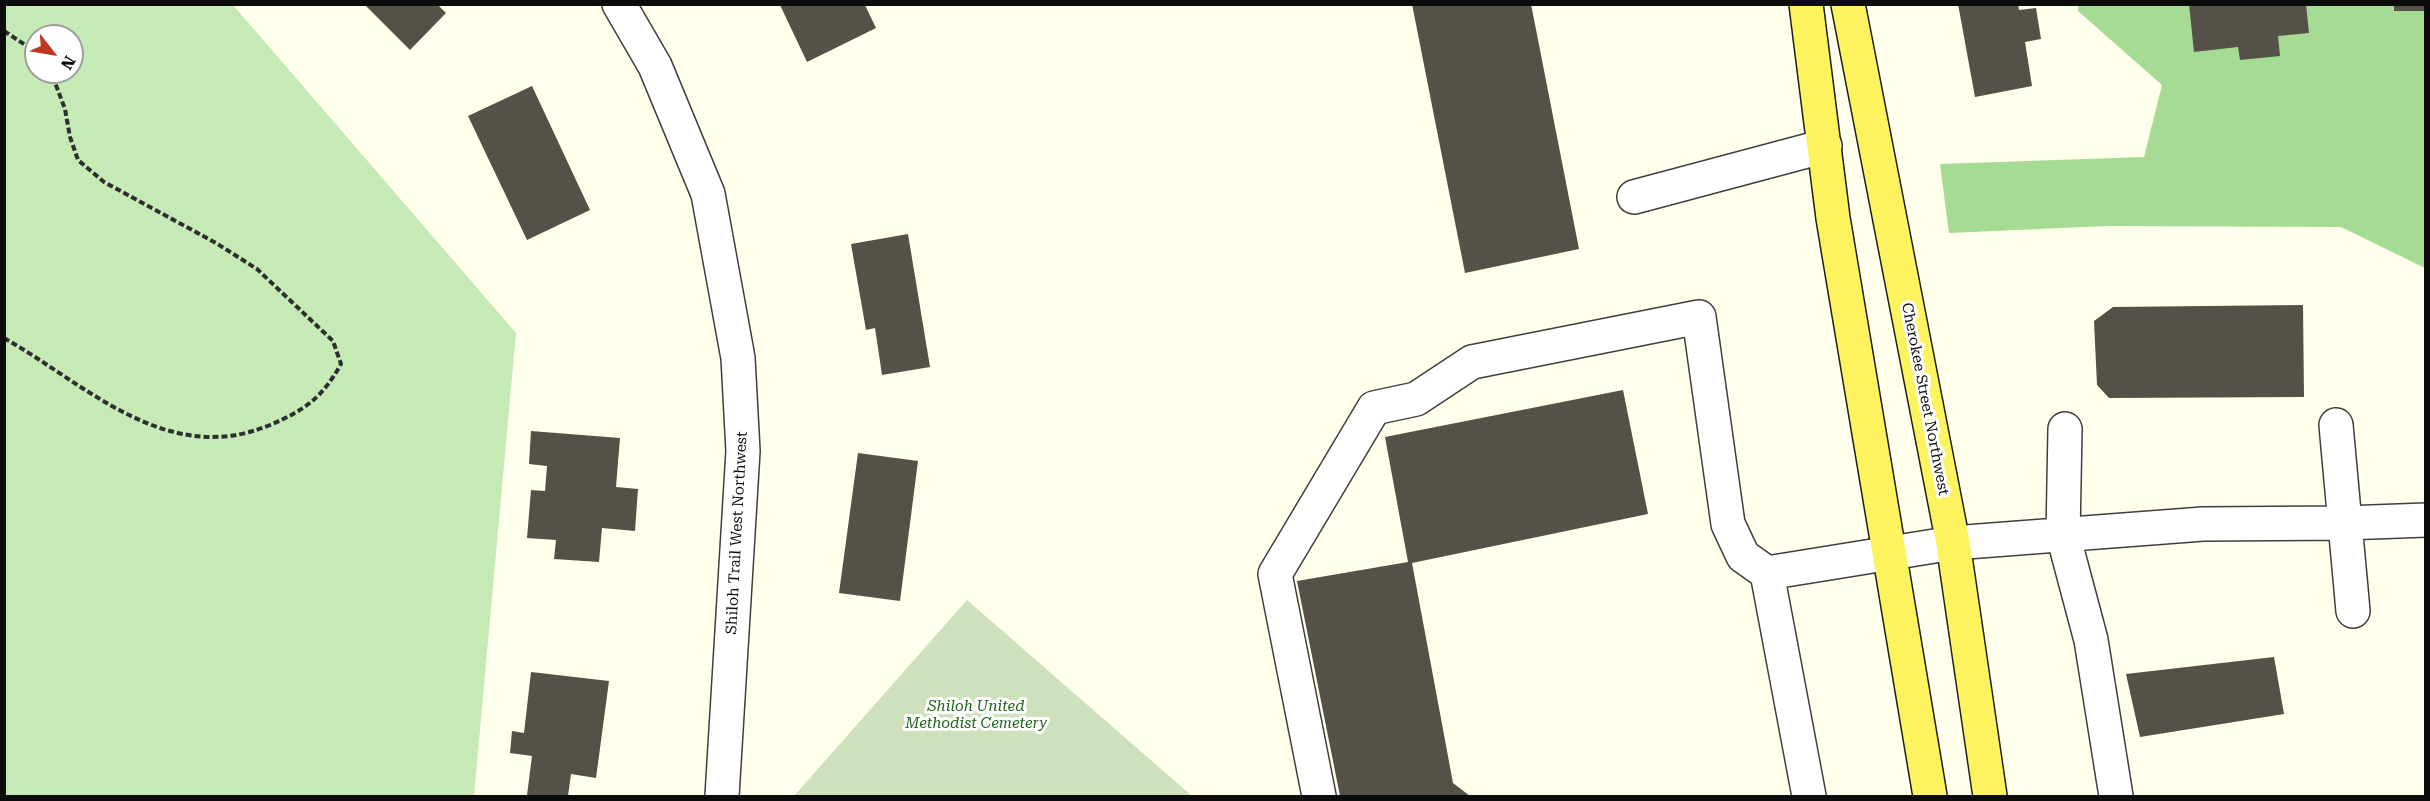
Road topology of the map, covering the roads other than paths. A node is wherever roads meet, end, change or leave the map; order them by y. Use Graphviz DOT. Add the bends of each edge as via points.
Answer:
graph roads {
  1 [pos="619,4"];
  2 [pos="1806,4"];
  3 [pos="1848,4"];
  4 [pos="1825,146"];
  5 [pos="1634,197"];
  6 [pos="2336,425"];
  7 [pos="2065,429"];
  8 [pos="2426,520"];
  9 [pos="2345,523"];
  10 [pos="2063,535"];
  11 [pos="1953,543"];
  12 [pos="1888,552"];
  13 [pos="1767,573"];
  14 [pos="2353,611"];
  15 [pos="722,796"];
  16 [pos="1319,796"];
  17 [pos="1809,796"];
  18 [pos="1930,796"];
  19 [pos="1990,796"];
  20 [pos="2116,796"];
  1 -- 15 [label="street, Shiloh Trail West Northwest" via="655,66 708,195 738,358 743,451"];
  2 -- 4 [label="main road"];
  3 -- 11 [label="main road, Cherokee Street Northwest"];
  4 -- 5 [label="street"];
  4 -- 12 [label="main road" via="1833,218"];
  6 -- 9 [label="street"];
  7 -- 10 [label="street"];
  8 -- 9 [label="street"];
  9 -- 10 [label="street" via="2203,524"];
  9 -- 14 [label="street"];
  10 -- 11 [label="street"];
  10 -- 20 [label="street" via="2091,640"];
  11 -- 12 [label="street"];
  11 -- 19 [label="main road, Cherokee Street Northwest"];
  12 -- 13 [label="street"];
  12 -- 18 [label="main road"];
  13 -- 16 [label="street" via="1743,556 1728,525 1699,317 1472,362 1416,399 1374,408 1275,574"];
  13 -- 17 [label="street"];
}
